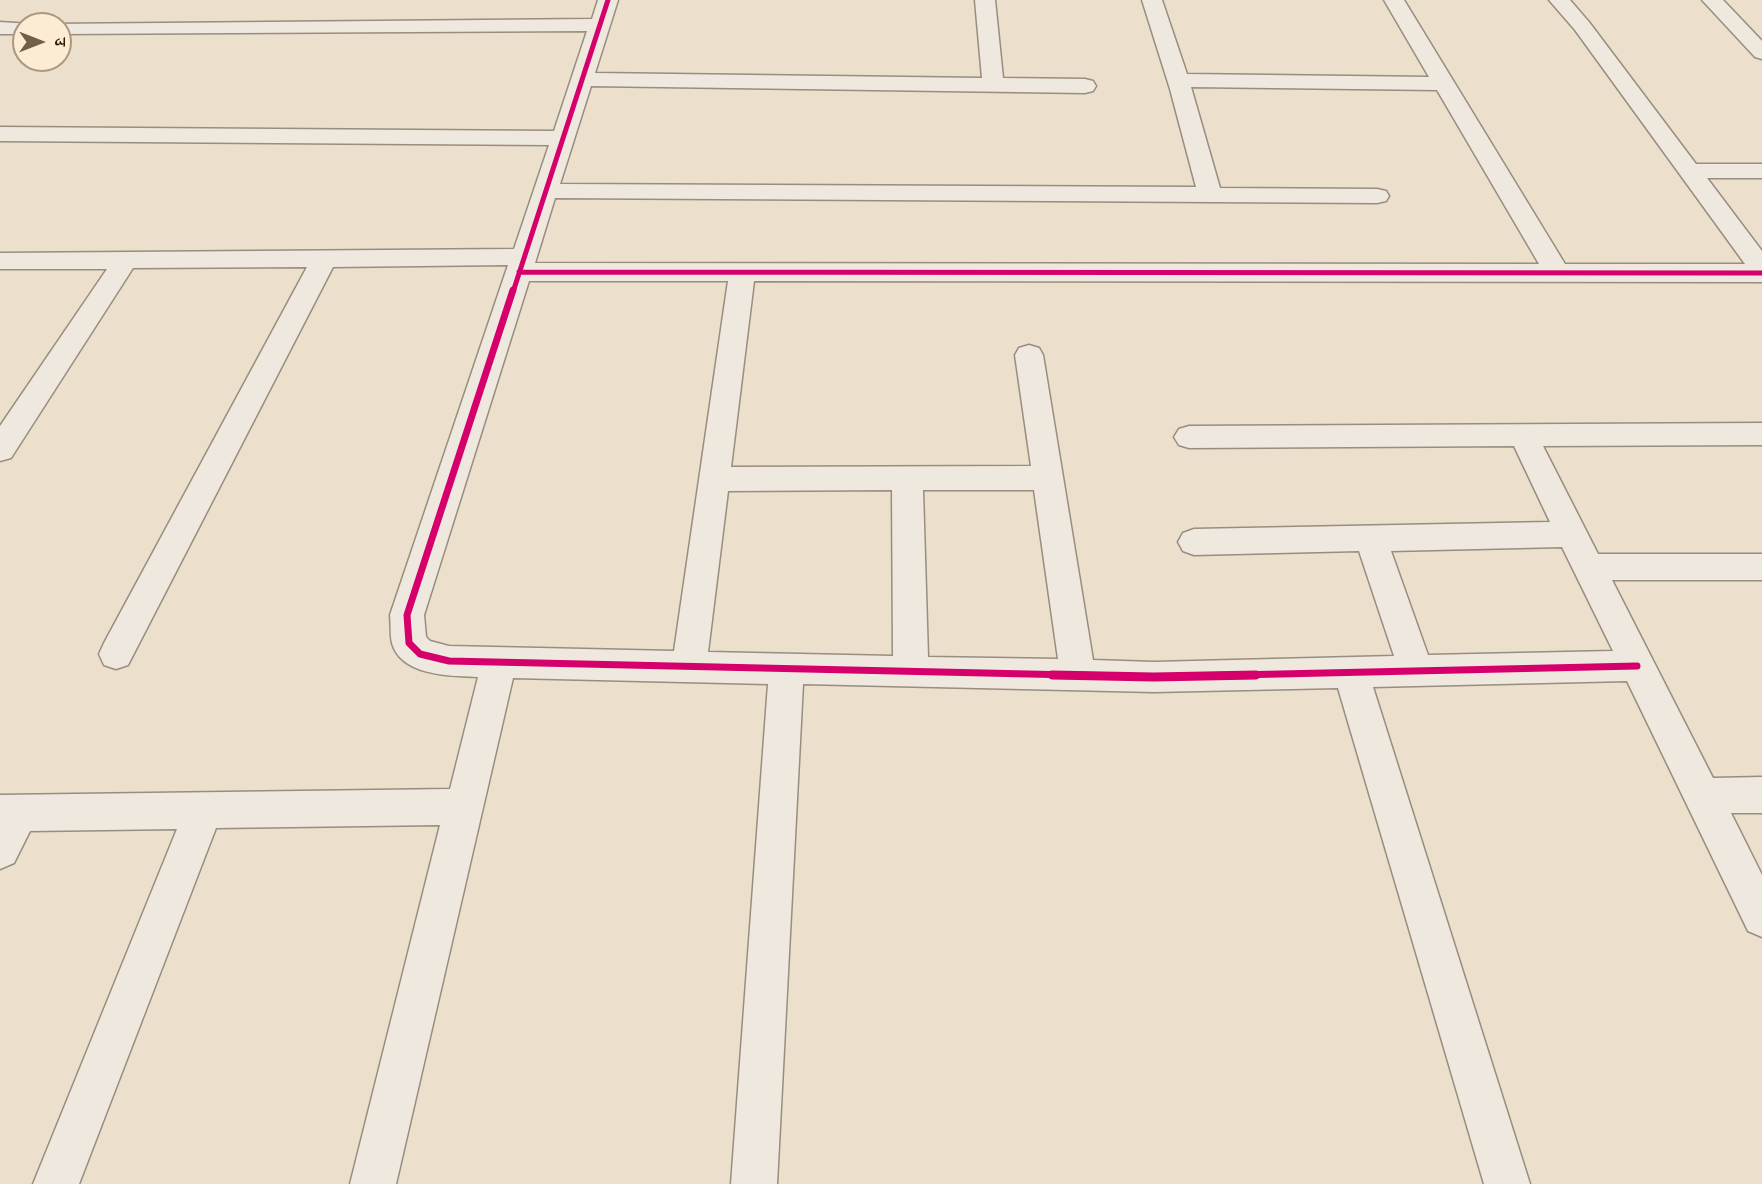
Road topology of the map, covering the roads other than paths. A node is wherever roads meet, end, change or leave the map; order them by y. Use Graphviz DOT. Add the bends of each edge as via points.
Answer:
graph roads {
  1 [pos="985,0"];
  2 [pos="1152,0"];
  3 [pos="1394,0"];
  4 [pos="1559,0"];
  5 [pos="1712,0"];
  6 [pos="605,13"];
  7 [pos="72,27"];
  8 [pos="1762,53"];
  9 [pos="583,79"];
  10 [pos="1178,80"];
  11 [pos="993,84"];
  12 [pos="1444,84"];
  13 [pos="1085,86"];
  14 [pos="0,134"];
  15 [pos="562,138"];
  16 [pos="1690,171"];
  17 [pos="1762,171"];
  18 [pos="545,191"];
  19 [pos="1210,196"];
  20 [pos="1377,196"];
  21 [pos="325,258"];
  22 [pos="126,260"];
  23 [pos="0,261"];
  24 [pos="521,264"];
  25 [pos="1762,271"];
  26 [pos="742,272"];
  27 [pos="1557,273"];
  28 [pos="1029,355"];
  29 [pos="9,423"];
  30 [pos="1762,434"];
  31 [pos="1523,435"];
  32 [pos="1189,437"];
  33 [pos="0,450"];
  34 [pos="907,478"];
  35 [pos="1047,478"];
  36 [pos="714,479"];
  37 [pos="1572,534"];
  38 [pos="1371,539"];
  39 [pos="1194,542"];
  40 [pos="1588,567"];
  41 [pos="1762,567"];
  42 [pos="116,654"];
  43 [pos="499,662"];
  44 [pos="689,666"];
  45 [pos="1637,666"];
  46 [pos="787,668"];
  47 [pos="910,671"];
  48 [pos="1416,671"];
  49 [pos="1351,672"];
  50 [pos="1078,675"];
  51 [pos="1762,795"];
  52 [pos="1702,796"];
  53 [pos="464,807"];
  54 [pos="203,812"];
  55 [pos="9,813"];
  56 [pos="0,850"];
  57 [pos="1762,917"];
  58 [pos="56,1184"];
  59 [pos="373,1184"];
  60 [pos="754,1184"];
  61 [pos="1507,1184"];
  1 -- 11 [label="street"];
  2 -- 10 [label="street"];
  3 -- 12 [label="street"];
  4 -- 16 [label="street"];
  5 -- 8 [label="street"];
  6 -- 7 [label="street"];
  6 -- 9 [label="street"];
  9 -- 11 [label="street"];
  9 -- 15 [label="street"];
  10 -- 12 [label="street"];
  10 -- 19 [label="street"];
  11 -- 13 [label="street"];
  12 -- 27 [label="street"];
  14 -- 15 [label="street"];
  15 -- 18 [label="street"];
  16 -- 17 [label="street"];
  16 -- 25 [label="street"];
  18 -- 19 [label="street"];
  18 -- 24 [label="street"];
  19 -- 20 [label="street"];
  21 -- 22 [label="street"];
  21 -- 24 [label="street"];
  21 -- 42 [label="street"];
  22 -- 23 [label="street"];
  22 -- 29 [label="street"];
  24 -- 26 [label="street"];
  24 -- 43 [label="street" via="408,615 409,643 420,654 449,661"];
  25 -- 27 [label="street"];
  26 -- 27 [label="street"];
  26 -- 36 [label="street"];
  28 -- 35 [label="street"];
  29 -- 33 [label="street"];
  30 -- 31 [label="street"];
  31 -- 32 [label="street"];
  31 -- 37 [label="street"];
  34 -- 35 [label="street"];
  34 -- 36 [label="street"];
  34 -- 47 [label="street"];
  35 -- 50 [label="street"];
  36 -- 44 [label="street"];
  37 -- 38 [label="street"];
  37 -- 40 [label="street"];
  38 -- 39 [label="street"];
  38 -- 48 [label="street"];
  40 -- 41 [label="street"];
  40 -- 45 [label="street"];
  43 -- 44 [label="street"];
  43 -- 53 [label="street"];
  44 -- 46 [label="street"];
  45 -- 48 [label="street"];
  45 -- 52 [label="street"];
  46 -- 47 [label="street"];
  46 -- 60 [label="street"];
  47 -- 50 [label="street"];
  48 -- 49 [label="street"];
  49 -- 50 [label="street"];
  49 -- 61 [label="street"];
  51 -- 52 [label="street"];
  52 -- 57 [label="street"];
  53 -- 54 [label="street"];
  53 -- 59 [label="street"];
  54 -- 55 [label="street"];
  54 -- 58 [label="street"];
  55 -- 56 [label="street"];
}
